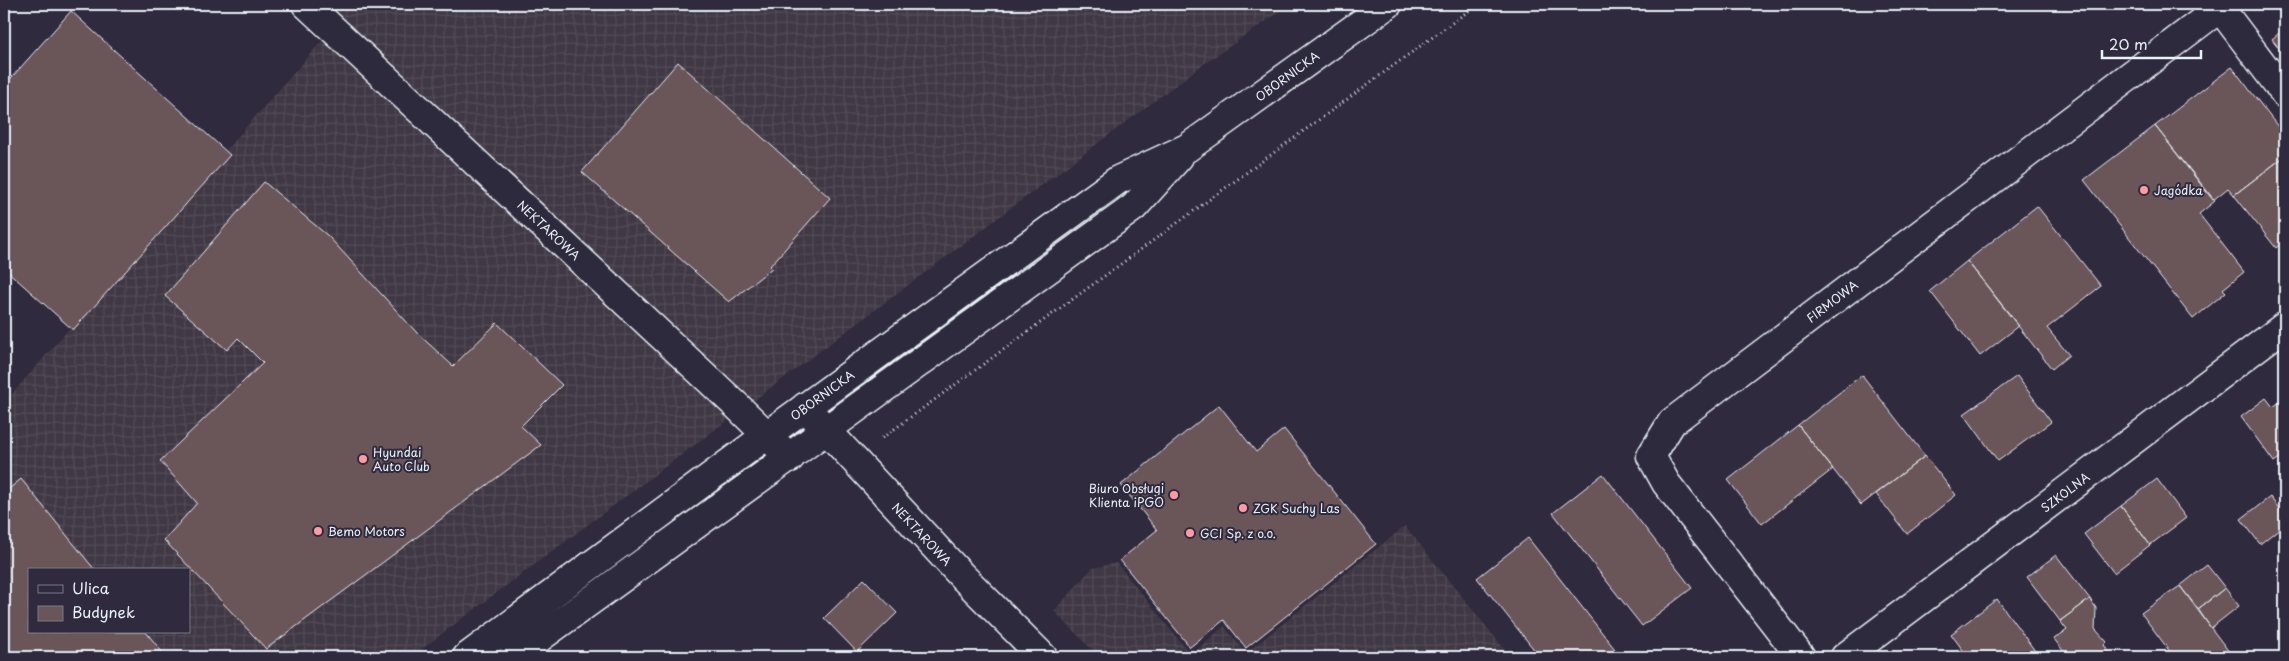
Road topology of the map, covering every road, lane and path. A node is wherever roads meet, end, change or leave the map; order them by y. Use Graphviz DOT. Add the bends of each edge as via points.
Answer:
graph roads {
  1 [pos="306,4"];
  2 [pos="1388,4"];
  3 [pos="1478,4"];
  4 [pos="2222,6"];
  5 [pos="2285,94"];
  6 [pos="1187,148"];
  7 [pos="2285,326"];
  8 [pos="805,407"];
  9 [pos="826,431"];
  10 [pos="766,435"];
  11 [pos="882,438"];
  12 [pos="790,458"];
  13 [pos="467,657"];
  14 [pos="513,657"];
  15 [pos="1043,657"];
  16 [pos="1801,657"];
  17 [pos="1845,657"];
  1 -- 10 [label="street, NEKTAROWA"];
  2 -- 6 [label="street, OBORNICKA"];
  3 -- 11 [label="path"];
  4 -- 5 [label="street"];
  4 -- 16 [label="street, FIRMOWA" via="1672,422 1650,456 1666,483"];
  6 -- 8 [label="street, OBORNICKA" via="1118,180"];
  6 -- 9 [label="street, OBORNICKA" via="1134,207"];
  7 -- 17 [label="street, SZKOLNA"];
  8 -- 9 [label="street, NEKTAROWA"];
  8 -- 10 [label="street, OBORNICKA"];
  9 -- 12 [label="street, OBORNICKA"];
  9 -- 15 [label="street, NEKTAROWA"];
  10 -- 12 [label="street, NEKTAROWA"];
  10 -- 13 [label="street, OBORNICKA"];
  12 -- 14 [label="street, OBORNICKA"];
}
